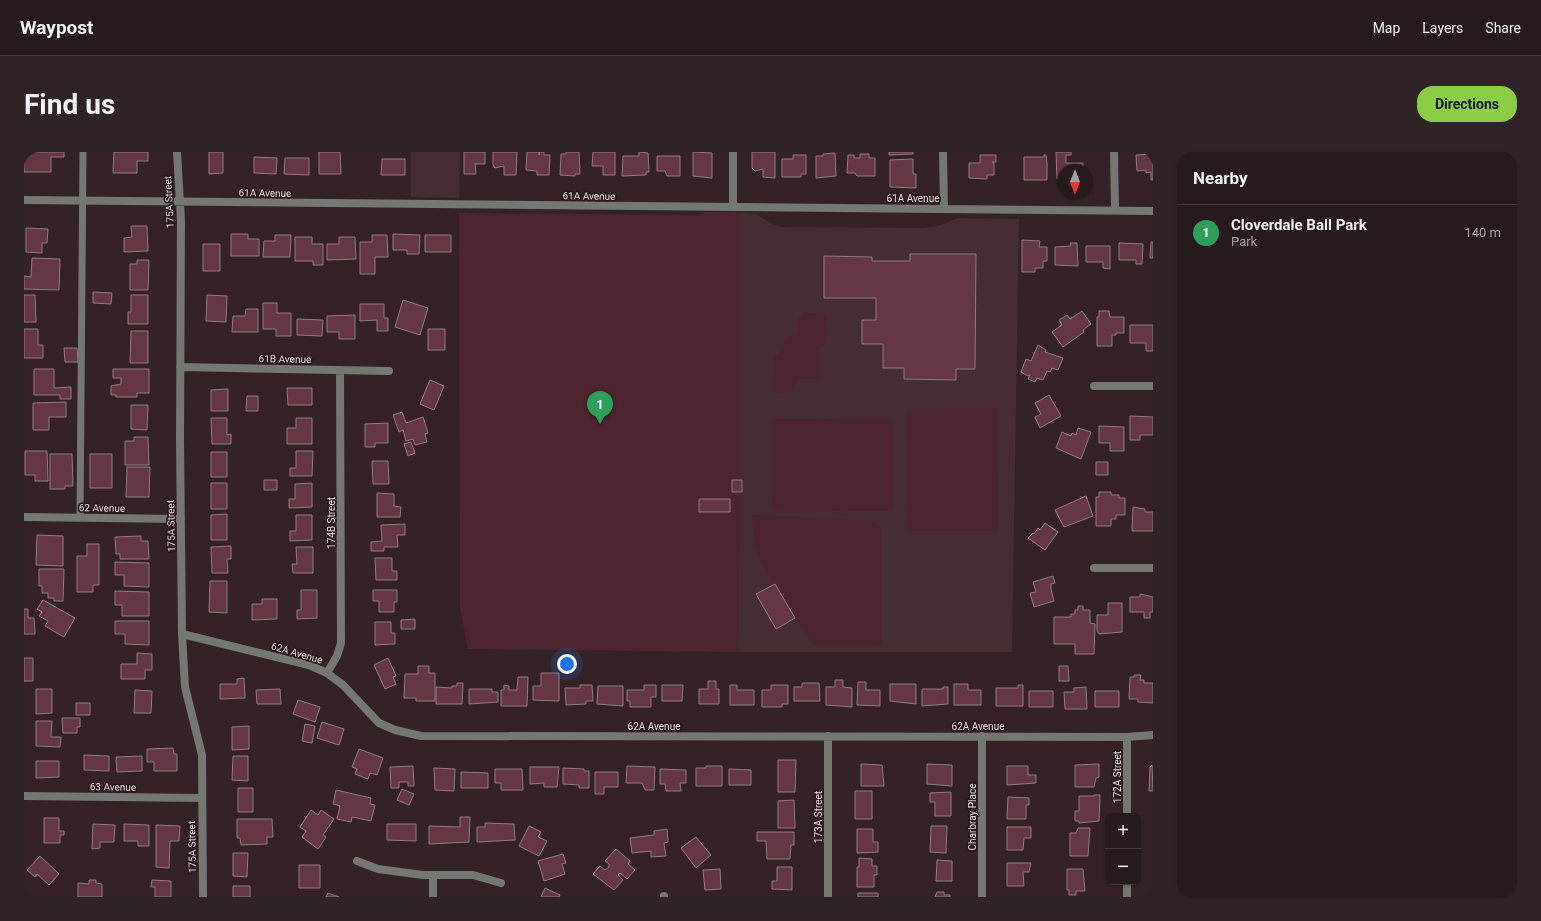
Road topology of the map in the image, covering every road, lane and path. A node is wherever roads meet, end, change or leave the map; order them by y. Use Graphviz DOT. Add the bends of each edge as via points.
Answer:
graph roads {
  1 [pos="83,152"];
  2 [pos="177,152"];
  3 [pos="733,152"];
  4 [pos="943,152"];
  5 [pos="1114,152"];
  6 [pos="24,200"];
  7 [pos="83,201"];
  8 [pos="179,202"];
  9 [pos="733,207"];
  10 [pos="944,209"];
  11 [pos="1115,210"];
  12 [pos="1153,211"];
  13 [pos="180,367"];
  14 [pos="340,370"];
  15 [pos="389,371"];
  16 [pos="1094,386"];
  17 [pos="1153,386"];
  18 [pos="24,517"];
  19 [pos="80,517"];
  20 [pos="181,518"];
  21 [pos="1094,568"];
  22 [pos="1153,568"];
  23 [pos="182,634"];
  24 [pos="327,673"];
  25 [pos="1153,735"];
  26 [pos="828,736"];
  27 [pos="982,736"];
  28 [pos="1127,737"];
  29 [pos="24,796"];
  30 [pos="202,798"];
  31 [pos="1127,813"];
  32 [pos="357,861"];
  33 [pos="433,875"];
  34 [pos="501,883"];
  35 [pos="1127,885"];
  36 [pos="203,897"];
  37 [pos="433,897"];
  38 [pos="828,897"];
  39 [pos="982,897"];
  40 [pos="1127,897"];
  1 -- 7 [label="lane"];
  2 -- 8 [label="street, 175A Street"];
  3 -- 9 [label="street"];
  4 -- 10 [label="street"];
  5 -- 11 [label="street"];
  6 -- 7 [label="street, 61A Avenue"];
  7 -- 8 [label="street, 61A Avenue"];
  7 -- 19 [label="lane"];
  8 -- 9 [label="street, 61A Avenue"];
  8 -- 13 [label="street, 175A Street"];
  9 -- 10 [label="street, 61A Avenue"];
  10 -- 11 [label="street, 61A Avenue"];
  11 -- 12 [label="street, 61A Avenue"];
  13 -- 14 [label="street, 61B Avenue"];
  13 -- 20 [label="street, 175A Street"];
  14 -- 15 [label="street, 61B Avenue"];
  14 -- 24 [label="street, 174B Street" via="341,643"];
  16 -- 17 [label="street"];
  18 -- 19 [label="street, 62 Avenue"];
  19 -- 20 [label="street, 62 Avenue"];
  20 -- 23 [label="street, 175A Street"];
  21 -- 22 [label="street"];
  23 -- 24 [label="street, 62A Avenue" via="309,665"];
  23 -- 30 [label="street, 175A Street" via="185,687 202,755"];
  24 -- 26 [label="street, 62A Avenue" via="379,723 415,735"];
  25 -- 28 [label="street, 62A Avenue"];
  26 -- 27 [label="street, 62A Avenue"];
  26 -- 38 [label="street, 173A Street"];
  27 -- 28 [label="street, 62A Avenue"];
  27 -- 39 [label="street, Charbray Place"];
  28 -- 31 [label="street, 172A Street"];
  29 -- 30 [label="street, 63 Avenue"];
  30 -- 36 [label="street, 175A Street"];
  32 -- 33 [label="street" via="378,869"];
  33 -- 34 [label="street" via="472,875"];
  33 -- 37 [label="street"];
  35 -- 40 [label="street"];
}
